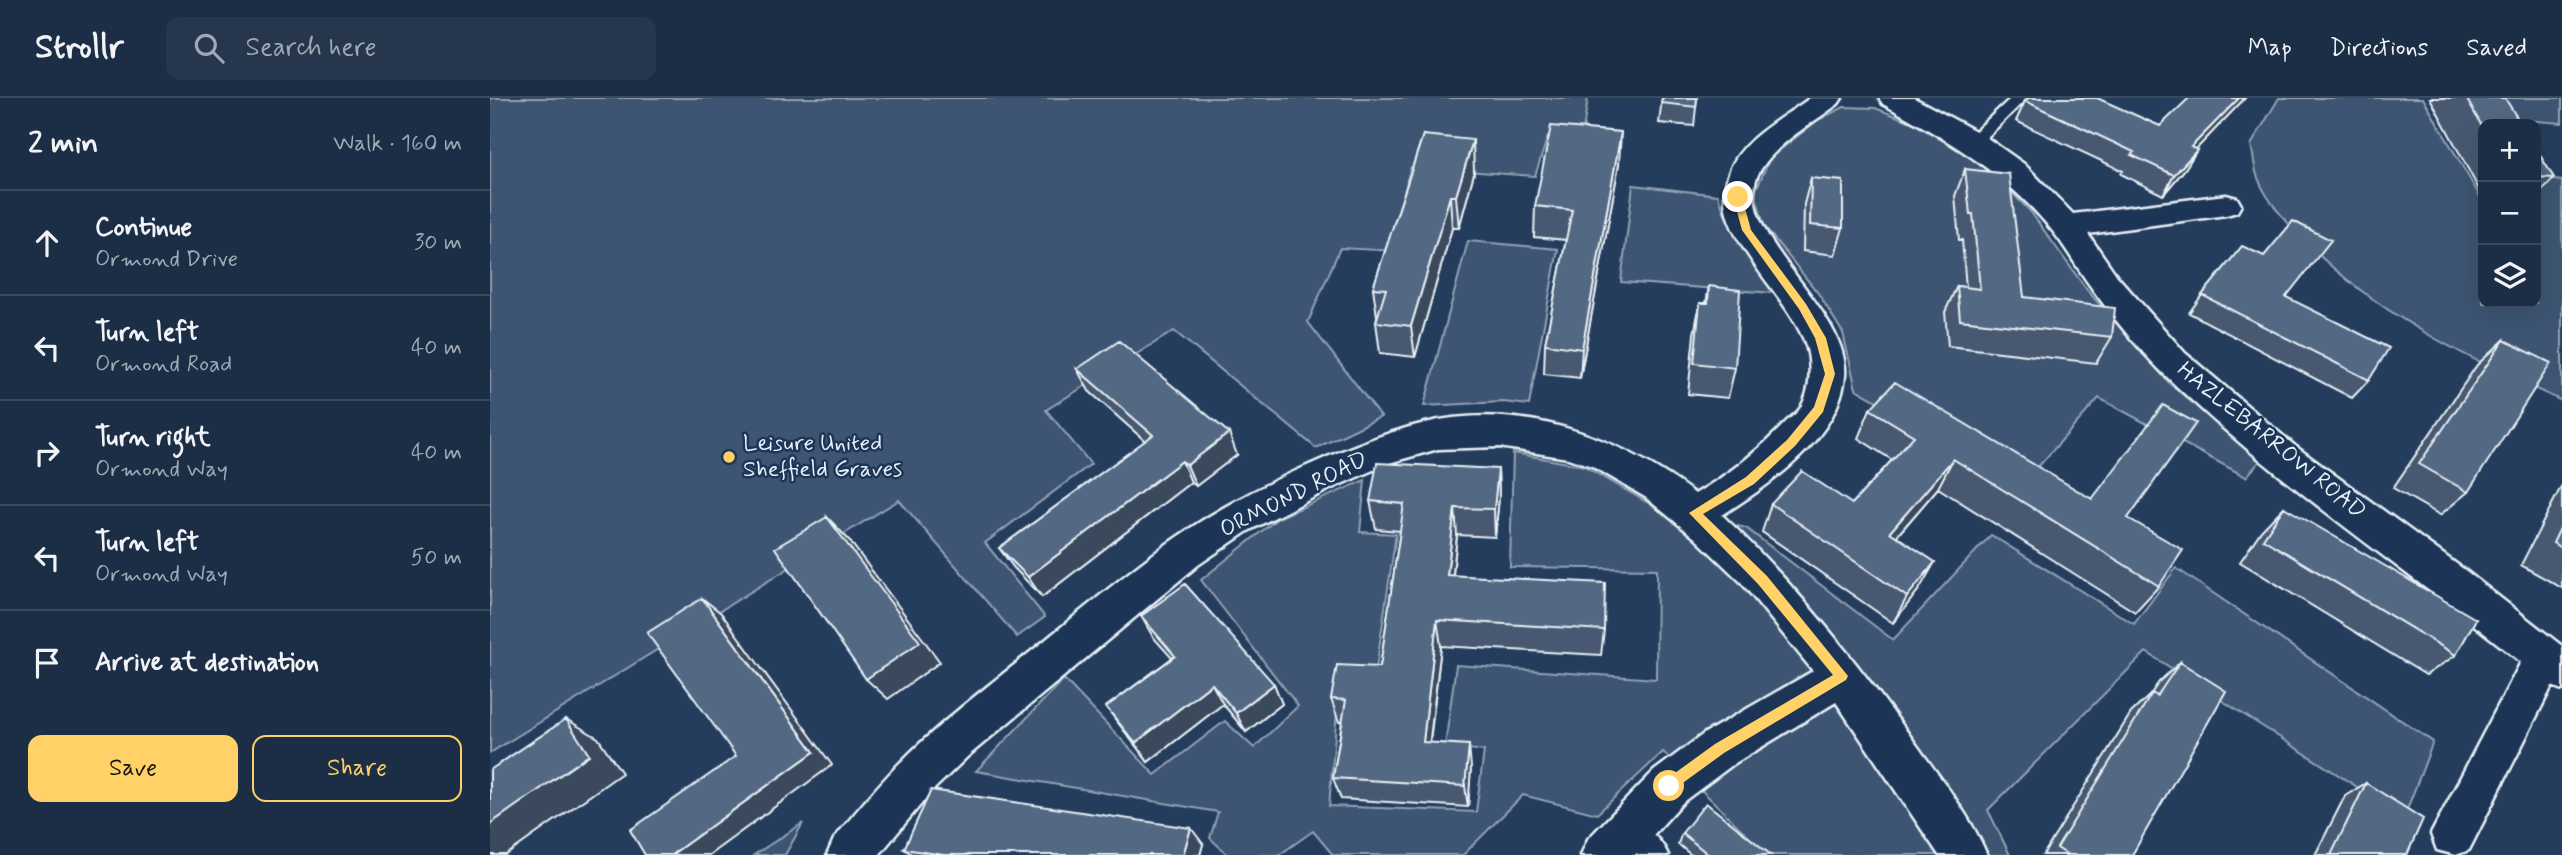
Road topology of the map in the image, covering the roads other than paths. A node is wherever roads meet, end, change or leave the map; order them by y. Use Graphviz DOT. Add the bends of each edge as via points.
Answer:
graph roads {
  1 [pos="1828,98"];
  2 [pos="1892,98"];
  3 [pos="2020,98"];
  4 [pos="1973,142"];
  5 [pos="2226,205"];
  6 [pos="2066,226"];
  7 [pos="1694,513"];
  8 [pos="2553,664"];
  9 [pos="1842,676"];
  10 [pos="2453,834"];
  11 [pos="1629,846"];
  12 [pos="850,855"];
  13 [pos="1964,855"];
  1 -- 7 [label="street" via="1756,154 1743,173 1738,197 1746,230 1803,306 1820,338 1830,374 1819,409 1750,481"];
  2 -- 4 [label="street, HAZLEBARROW ROAD"];
  3 -- 4 [label="lane"];
  4 -- 6 [label="street, HAZLEBARROW ROAD" via="2013,171"];
  5 -- 6 [label="street"];
  6 -- 8 [label="street, HAZLEBARROW ROAD" via="2106,284 2190,378 2281,456"];
  7 -- 9 [label="street, ORMOND ROAD" via="1763,580"];
  7 -- 12 [label="street, ORMOND ROAD" via="1648,479 1602,454 1494,431 1441,434 1328,472 1229,523 1119,605 939,754"];
  8 -- 10 [label="street, HAZLEBARROW ROAD"];
  9 -- 11 [label="street" via="1720,748 1669,786"];
  9 -- 13 [label="street, ORMOND ROAD" via="1950,828"];
}
